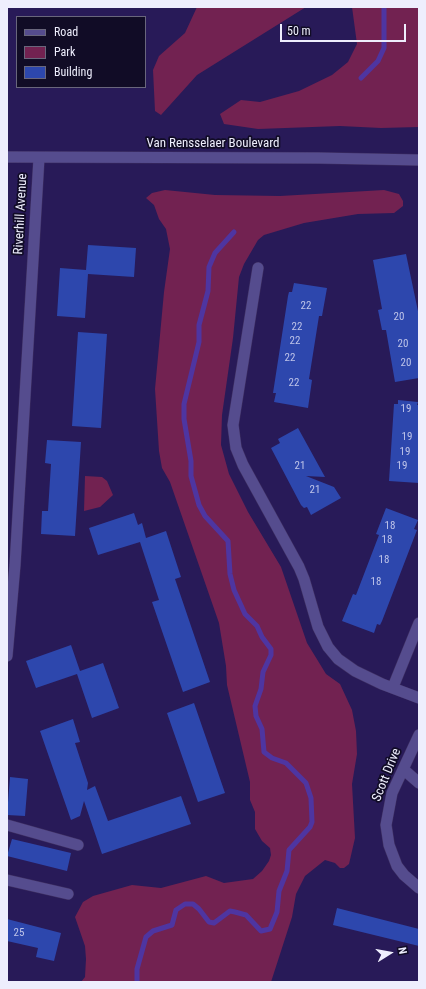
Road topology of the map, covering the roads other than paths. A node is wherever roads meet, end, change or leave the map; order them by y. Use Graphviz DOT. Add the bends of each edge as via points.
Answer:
graph roads {
  1 [pos="7,157"];
  2 [pos="39,158"];
  3 [pos="419,160"];
  4 [pos="258,268"];
  5 [pos="419,623"];
  6 [pos="7,656"];
  7 [pos="393,687"];
  8 [pos="419,698"];
  9 [pos="419,735"];
  10 [pos="403,769"];
  11 [pos="419,783"];
  12 [pos="7,825"];
  13 [pos="78,845"];
  14 [pos="7,880"];
  15 [pos="419,888"];
  16 [pos="68,894"];
  1 -- 2 [label="street, Van Rensselaer Boulevard"];
  2 -- 3 [label="street, Van Rensselaer Boulevard"];
  2 -- 6 [label="street, Riverhill Avenue" via="15,565"];
  4 -- 7 [label="street" via="233,425 236,448 299,567 318,627 328,648 355,671"];
  5 -- 7 [label="street"];
  7 -- 8 [label="street"];
  9 -- 10 [label="street, Scott Drive"];
  10 -- 11 [label="street"];
  10 -- 15 [label="street, Scott Drive" via="389,805 386,835 398,866"];
  12 -- 13 [label="street"];
  14 -- 16 [label="street"];
}
